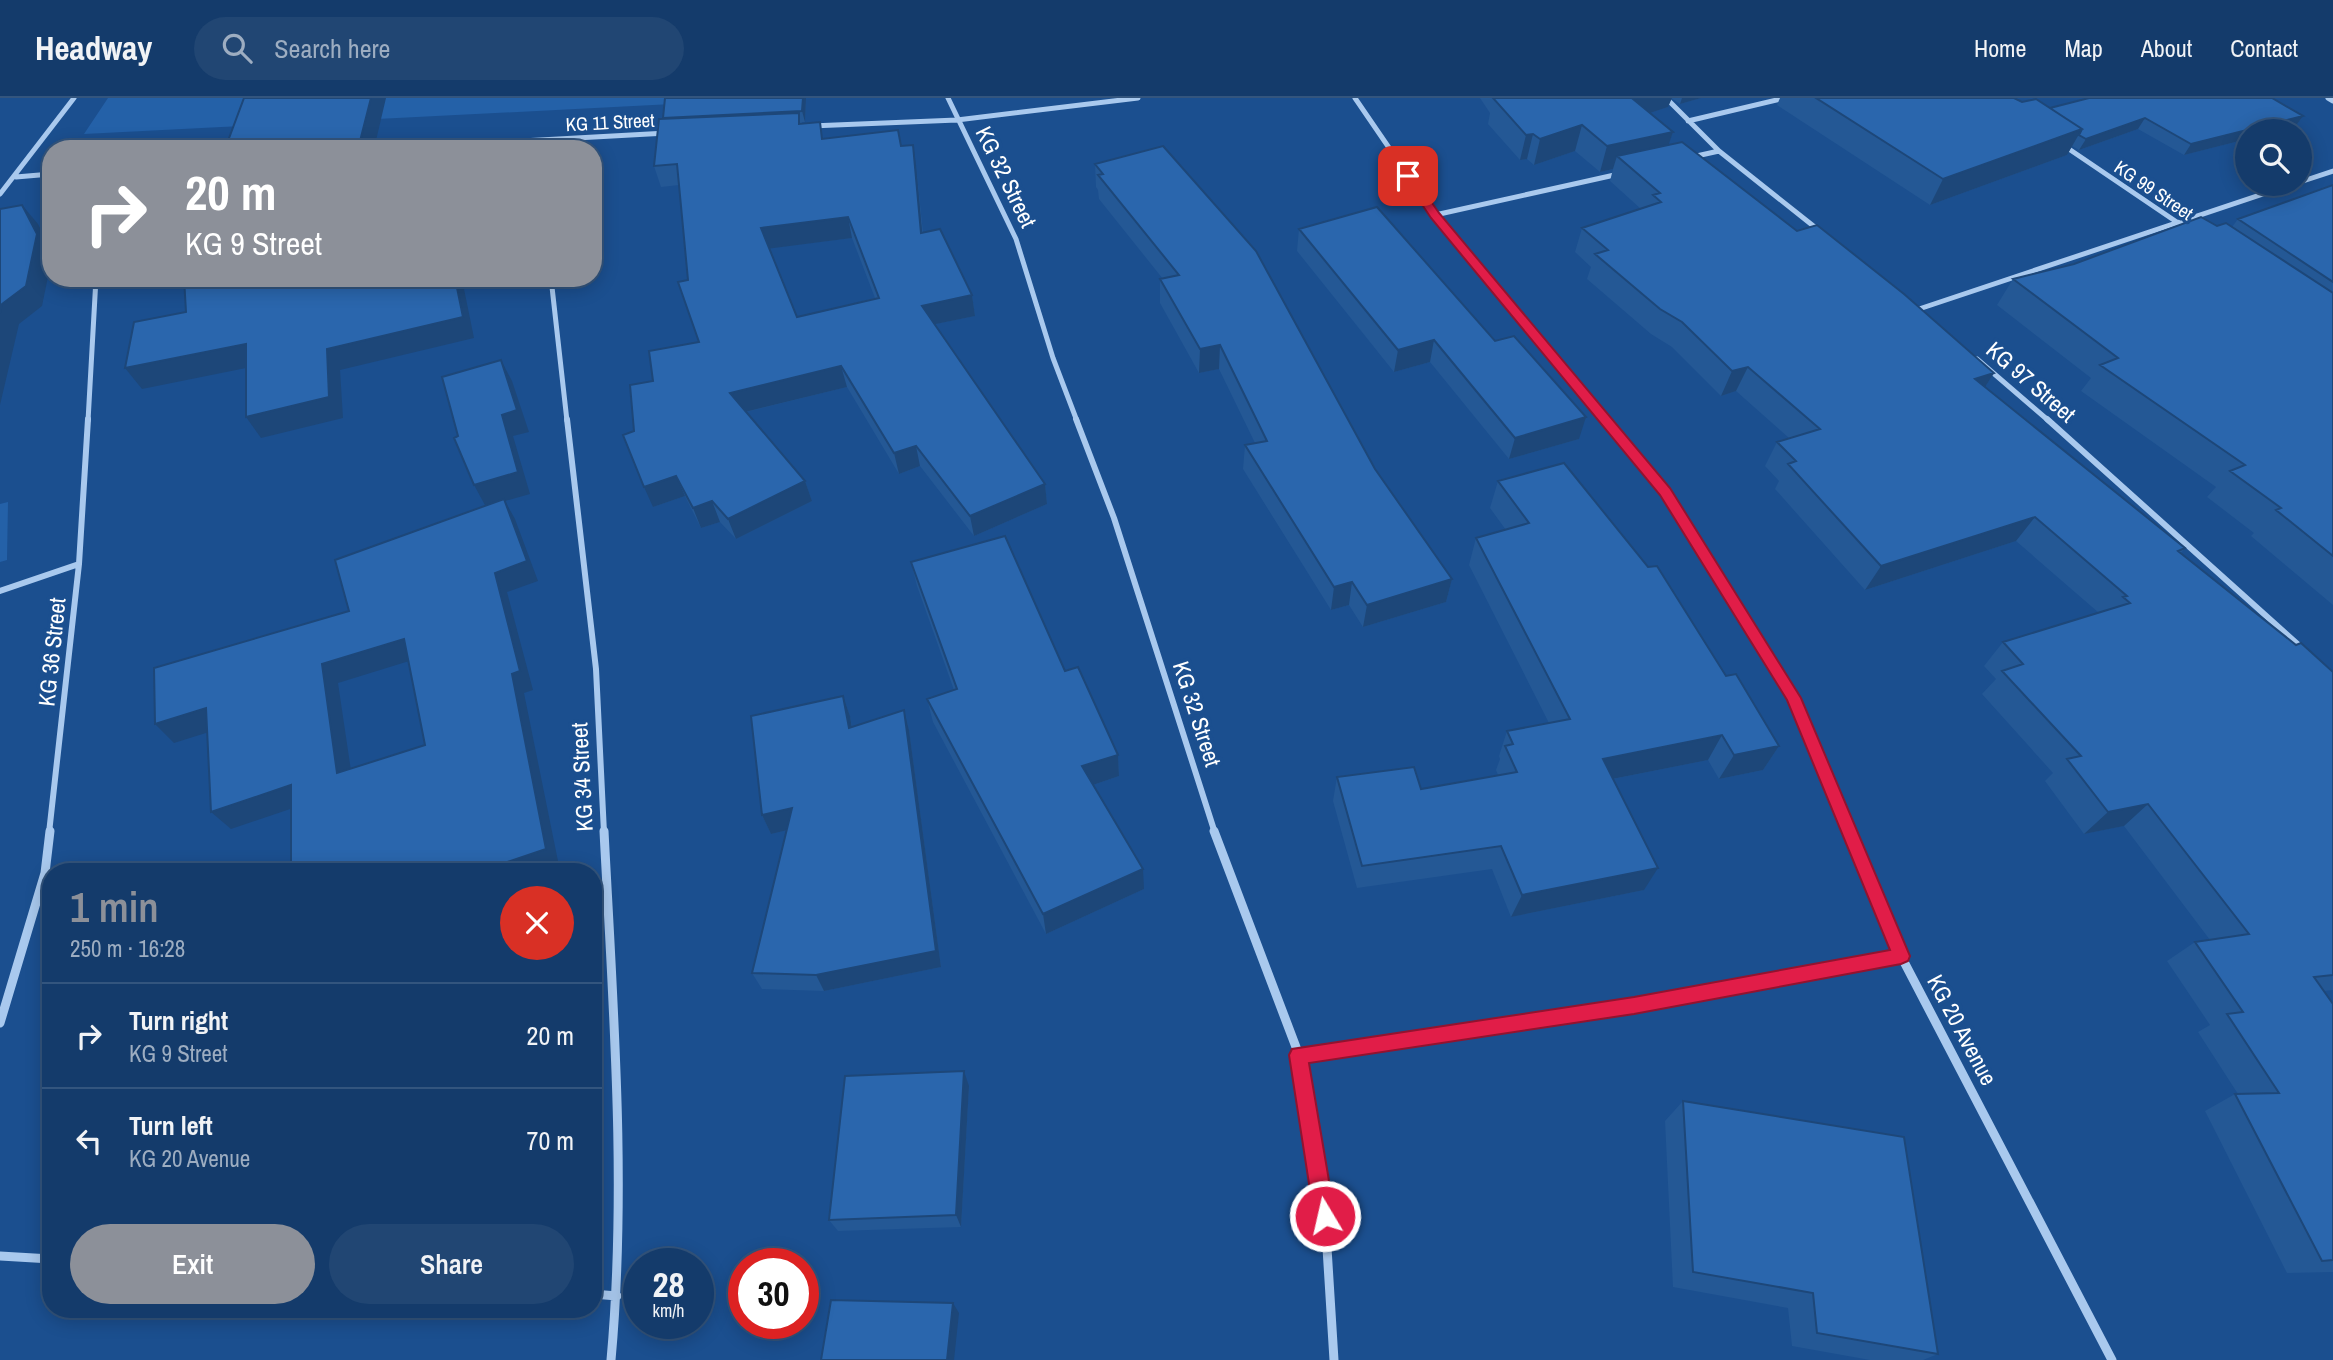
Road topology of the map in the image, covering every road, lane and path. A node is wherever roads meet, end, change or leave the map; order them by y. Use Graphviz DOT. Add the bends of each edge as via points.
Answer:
graph roads {
  1 [pos="74,98"];
  2 [pos="948,98"];
  3 [pos="1138,98"];
  4 [pos="1355,98"];
  5 [pos="1666,98"];
  6 [pos="1785,98"];
  7 [pos="2328,98"];
  8 [pos="2333,101"];
  9 [pos="957,120"];
  10 [pos="1688,121"];
  11 [pos="799,127"];
  12 [pos="680,132"];
  13 [pos="2051,137"];
  14 [pos="43,140"];
  15 [pos="535,140"];
  16 [pos="42,142"];
  17 [pos="1718,151"];
  18 [pos="1678,160"];
  19 [pos="2333,171"];
  20 [pos="1624,172"];
  21 [pos="42,175"];
  22 [pos="16,177"];
  23 [pos="2312,178"];
  24 [pos="0,194"];
  25 [pos="2257,196"];
  26 [pos="1435,215"];
  27 [pos="2178,222"];
  28 [pos="2189,230"];
  29 [pos="1824,234"];
  30 [pos="95,287"];
  31 [pos="552,287"];
  32 [pos="1909,301"];
  33 [pos="1919,309"];
  34 [pos="1930,318"];
  35 [pos="1970,353"];
  36 [pos="79,564"];
  37 [pos="0,591"];
  38 [pos="2313,658"];
  39 [pos="46,863"];
  40 [pos="42,883"];
  41 [pos="1901,956"];
  42 [pos="0,1023"];
  43 [pos="1298,1055"];
  44 [pos="0,1256"];
  45 [pos="42,1258"];
  46 [pos="602,1295"];
  47 [pos="617,1296"];
  48 [pos="611,1360"];
  49 [pos="1334,1360"];
  50 [pos="2112,1360"];
  1 -- 14 [label="street"];
  2 -- 9 [label="street, KG 32 Street"];
  3 -- 9 [label="street"];
  4 -- 26 [label="street, KG 20 Avenue"];
  5 -- 10 [label="street"];
  6 -- 10 [label="street"];
  7 -- 8 [label="street"];
  9 -- 11 [label="street"];
  9 -- 43 [label="street, KG 32 Street" via="1016,239 1053,358 1114,518 1211,823"];
  10 -- 17 [label="street"];
  12 -- 15 [label="street, KG 11 Street"];
  13 -- 27 [label="street, KG 99 Street"];
  16 -- 22 [label="street"];
  17 -- 18 [label="street"];
  17 -- 29 [label="street"];
  19 -- 23 [label="street"];
  20 -- 26 [label="street"];
  21 -- 22 [label="street"];
  22 -- 24 [label="street"];
  25 -- 27 [label="street"];
  26 -- 41 [label="street, KG 20 Avenue" via="1672,503 1794,698"];
  27 -- 28 [label="street, KG 99 Street"];
  27 -- 33 [label="street"];
  30 -- 36 [label="street, KG 36 Street"];
  31 -- 47 [label="street, KG 34 Street" via="596,670 617,1076"];
  32 -- 33 [label="street"];
  33 -- 34 [label="street"];
  35 -- 38 [label="street, KG 97 Street" via="2134,494"];
  36 -- 37 [label="street"];
  36 -- 39 [label="street, KG 36 Street"];
  40 -- 42 [label="street, KG 36 Street"];
  41 -- 43 [label="street" via="1634,1006"];
  41 -- 50 [label="street, KG 20 Avenue"];
  43 -- 49 [label="street, KG 32 Street" via="1325,1216"];
  44 -- 45 [label="street"];
  46 -- 47 [label="street"];
  47 -- 48 [label="street, KG 34 Street"];
}
